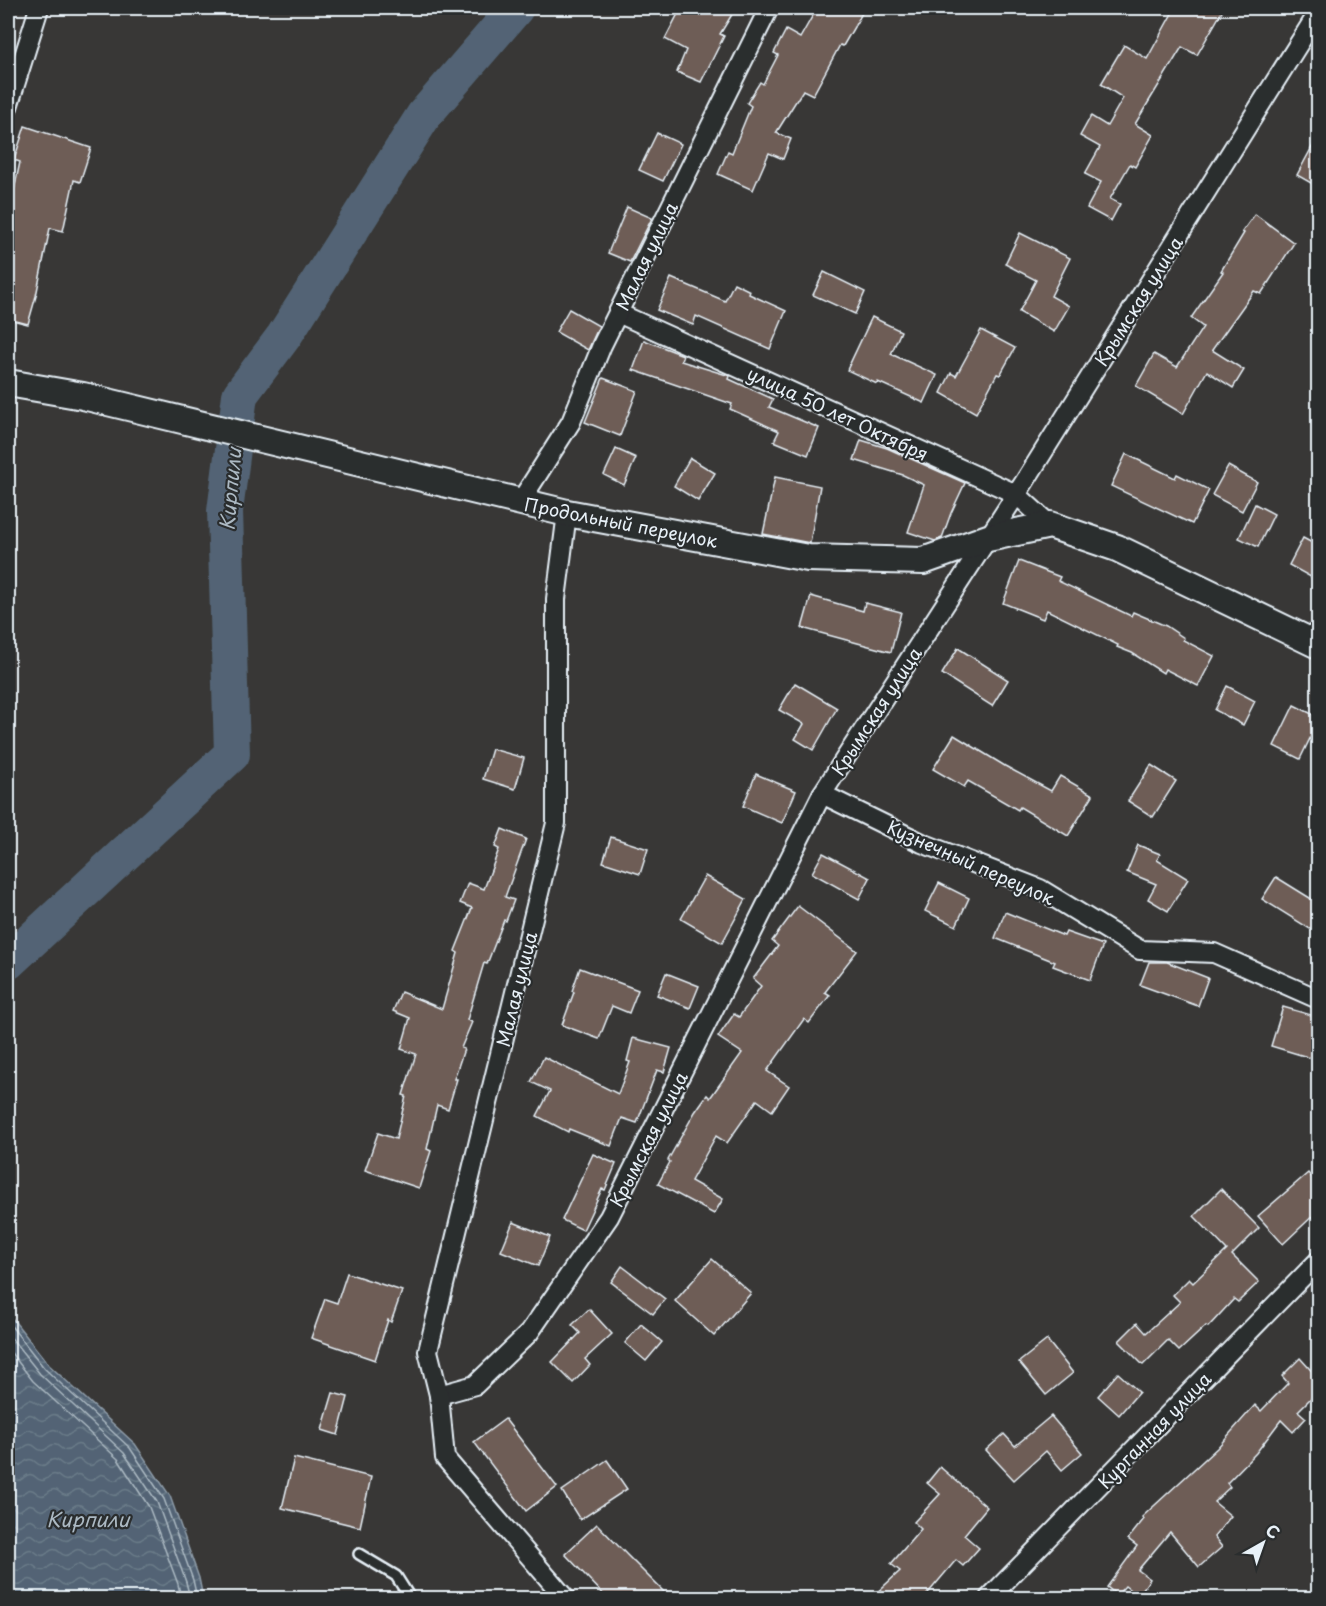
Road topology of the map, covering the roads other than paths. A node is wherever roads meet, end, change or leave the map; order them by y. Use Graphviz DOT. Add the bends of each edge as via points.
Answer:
graph roads {
  1 [pos="39,8"];
  2 [pos="769,8"];
  3 [pos="1318,13"];
  4 [pos="8,106"];
  5 [pos="618,313"];
  6 [pos="8,383"];
  7 [pos="1016,494"];
  8 [pos="520,502"];
  9 [pos="567,513"];
  10 [pos="1050,525"];
  11 [pos="988,538"];
  12 [pos="1318,645"];
  13 [pos="822,794"];
  14 [pos="1318,999"];
  15 [pos="1318,1261"];
  16 [pos="439,1395"];
  17 [pos="359,1554"];
  18 [pos="410,1599"];
  19 [pos="565,1599"];
  20 [pos="989,1599"];
  1 -- 4 [label="street"];
  2 -- 5 [label="street, Малая улица"];
  3 -- 7 [label="street, Крымская улица"];
  5 -- 7 [label="street, улица 50 лет Октября"];
  5 -- 8 [label="street, Малая улица" via="571,422"];
  6 -- 8 [label="street, Продольный переулок" via="83,396"];
  7 -- 10 [label="street, улица 50 лет Октября"];
  7 -- 11 [label="street, Крымская улица"];
  8 -- 9 [label="street, Продольный переулок"];
  9 -- 11 [label="street, Продольный переулок" via="808,558 923,561"];
  9 -- 16 [label="street, Малая улица" via="556,599 556,823 428,1351"];
  10 -- 11 [label="street"];
  10 -- 12 [label="street, улица 50 лет Октября" via="1117,548"];
  11 -- 13 [label="street, Крымская улица"];
  13 -- 14 [label="street, Кузнечный переулок" via="922,843 1040,889 1140,950 1214,953"];
  13 -- 16 [label="street, Крымская улица" via="609,1217 529,1332 475,1385"];
  15 -- 20 [label="street, Курганная улица"];
  16 -- 19 [label="street, Малая улица" via="445,1458"];
  17 -- 18 [label="lane" via="396,1576"];
}
